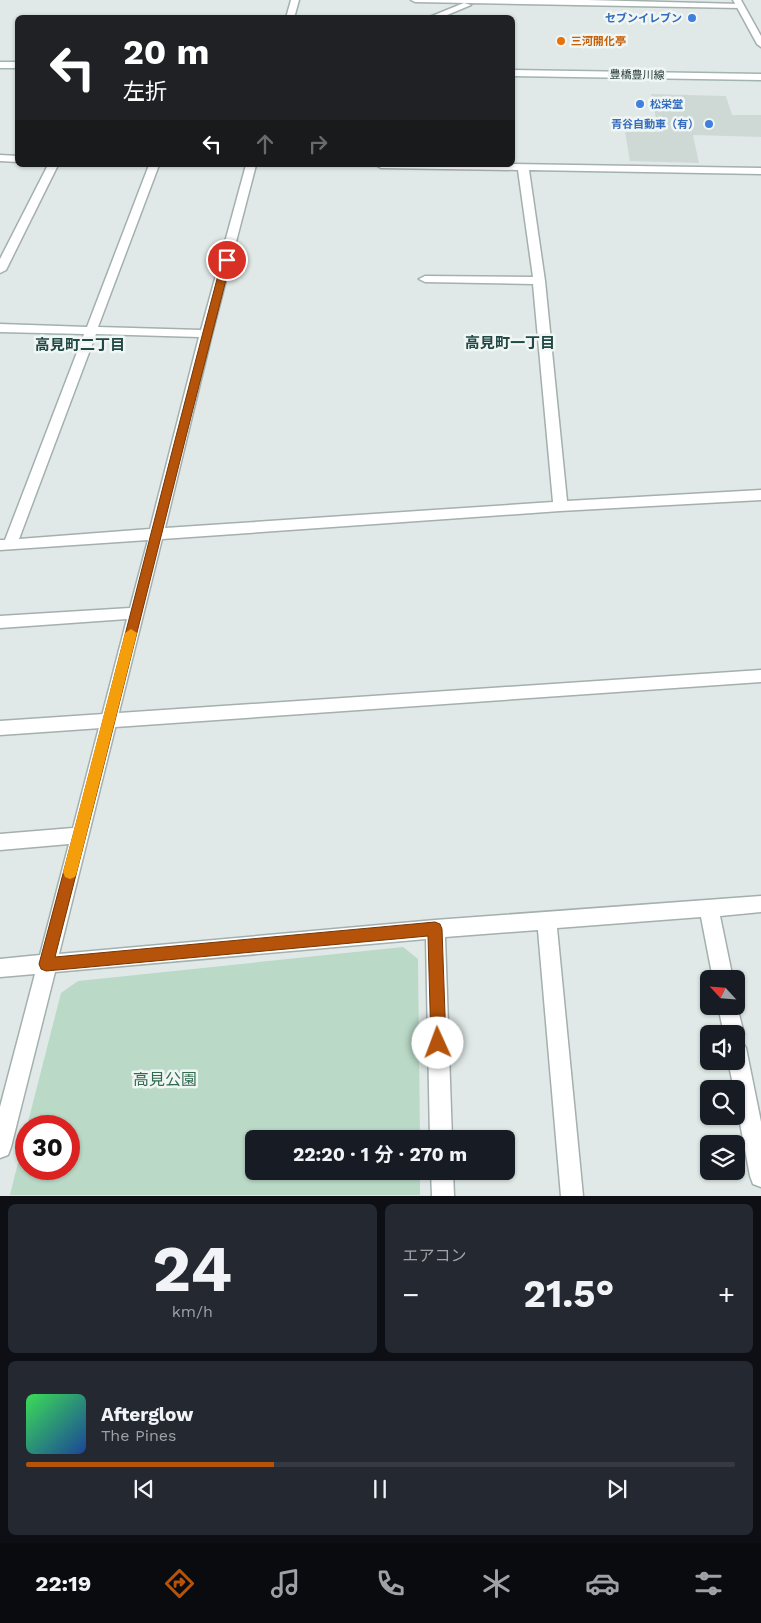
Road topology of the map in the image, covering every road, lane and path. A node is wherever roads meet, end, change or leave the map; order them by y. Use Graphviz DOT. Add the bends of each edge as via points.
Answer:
graph roads {
  1 [pos="295,0"];
  2 [pos="415,0"];
  3 [pos="482,0"];
  4 [pos="738,3"];
  5 [pos="291,15"];
  6 [pos="440,15"];
  7 [pos="761,44"];
  8 [pos="0,65"];
  9 [pos="15,65"];
  10 [pos="515,73"];
  11 [pos="761,77"];
  12 [pos="0,158"];
  13 [pos="15,159"];
  14 [pos="52,167"];
  15 [pos="153,167"];
  16 [pos="250,167"];
  17 [pos="515,167"];
  18 [pos="523,167"];
  19 [pos="761,171"];
  20 [pos="0,270"];
  21 [pos="425,279"];
  22 [pos="539,281"];
  23 [pos="0,328"];
  24 [pos="90,331"];
  25 [pos="206,334"];
  26 [pos="761,494"];
  27 [pos="560,506"];
  28 [pos="155,535"];
  29 [pos="5,544"];
  30 [pos="136,613"];
  31 [pos="0,622"];
  32 [pos="761,676"];
  33 [pos="110,720"];
  34 [pos="0,728"];
  35 [pos="80,835"];
  36 [pos="0,842"];
  37 [pos="761,904"];
  38 [pos="709,908"];
  39 [pos="548,921"];
  40 [pos="435,929"];
  41 [pos="46,964"];
  42 [pos="0,968"];
  43 [pos="721,970"];
  44 [pos="740,1070"];
  45 [pos="441,1130"];
  46 [pos="0,1147"];
  47 [pos="761,1176"];
  48 [pos="442,1180"];
  49 [pos="443,1196"];
  50 [pos="572,1196"];
  1 -- 5 [label="street"];
  2 -- 3 [label="street"];
  3 -- 4 [label="street"];
  3 -- 6 [label="street"];
  4 -- 7 [label="street"];
  8 -- 9 [label="street"];
  10 -- 11 [label="street, 豊橋豊川線"];
  12 -- 13 [label="street"];
  14 -- 20 [label="street"];
  15 -- 24 [label="street"];
  16 -- 25 [label="street"];
  17 -- 18 [label="street"];
  18 -- 19 [label="street"];
  18 -- 22 [label="street"];
  21 -- 22 [label="street"];
  22 -- 27 [label="street"];
  23 -- 24 [label="street"];
  24 -- 25 [label="street"];
  24 -- 29 [label="street"];
  25 -- 28 [label="street"];
  26 -- 27 [label="street"];
  27 -- 28 [label="street"];
  28 -- 29 [label="street"];
  28 -- 30 [label="street"];
  30 -- 31 [label="street"];
  30 -- 33 [label="street"];
  32 -- 33 [label="street"];
  33 -- 34 [label="street"];
  33 -- 35 [label="street"];
  35 -- 36 [label="street"];
  35 -- 41 [label="street"];
  37 -- 38 [label="street"];
  38 -- 39 [label="street"];
  38 -- 43 [label="street"];
  39 -- 40 [label="street"];
  39 -- 50 [label="street"];
  40 -- 41 [label="street"];
  40 -- 45 [label="street"];
  41 -- 42 [label="street"];
  41 -- 46 [label="street"];
  44 -- 47 [label="street"];
  48 -- 49 [label="street"];
}
